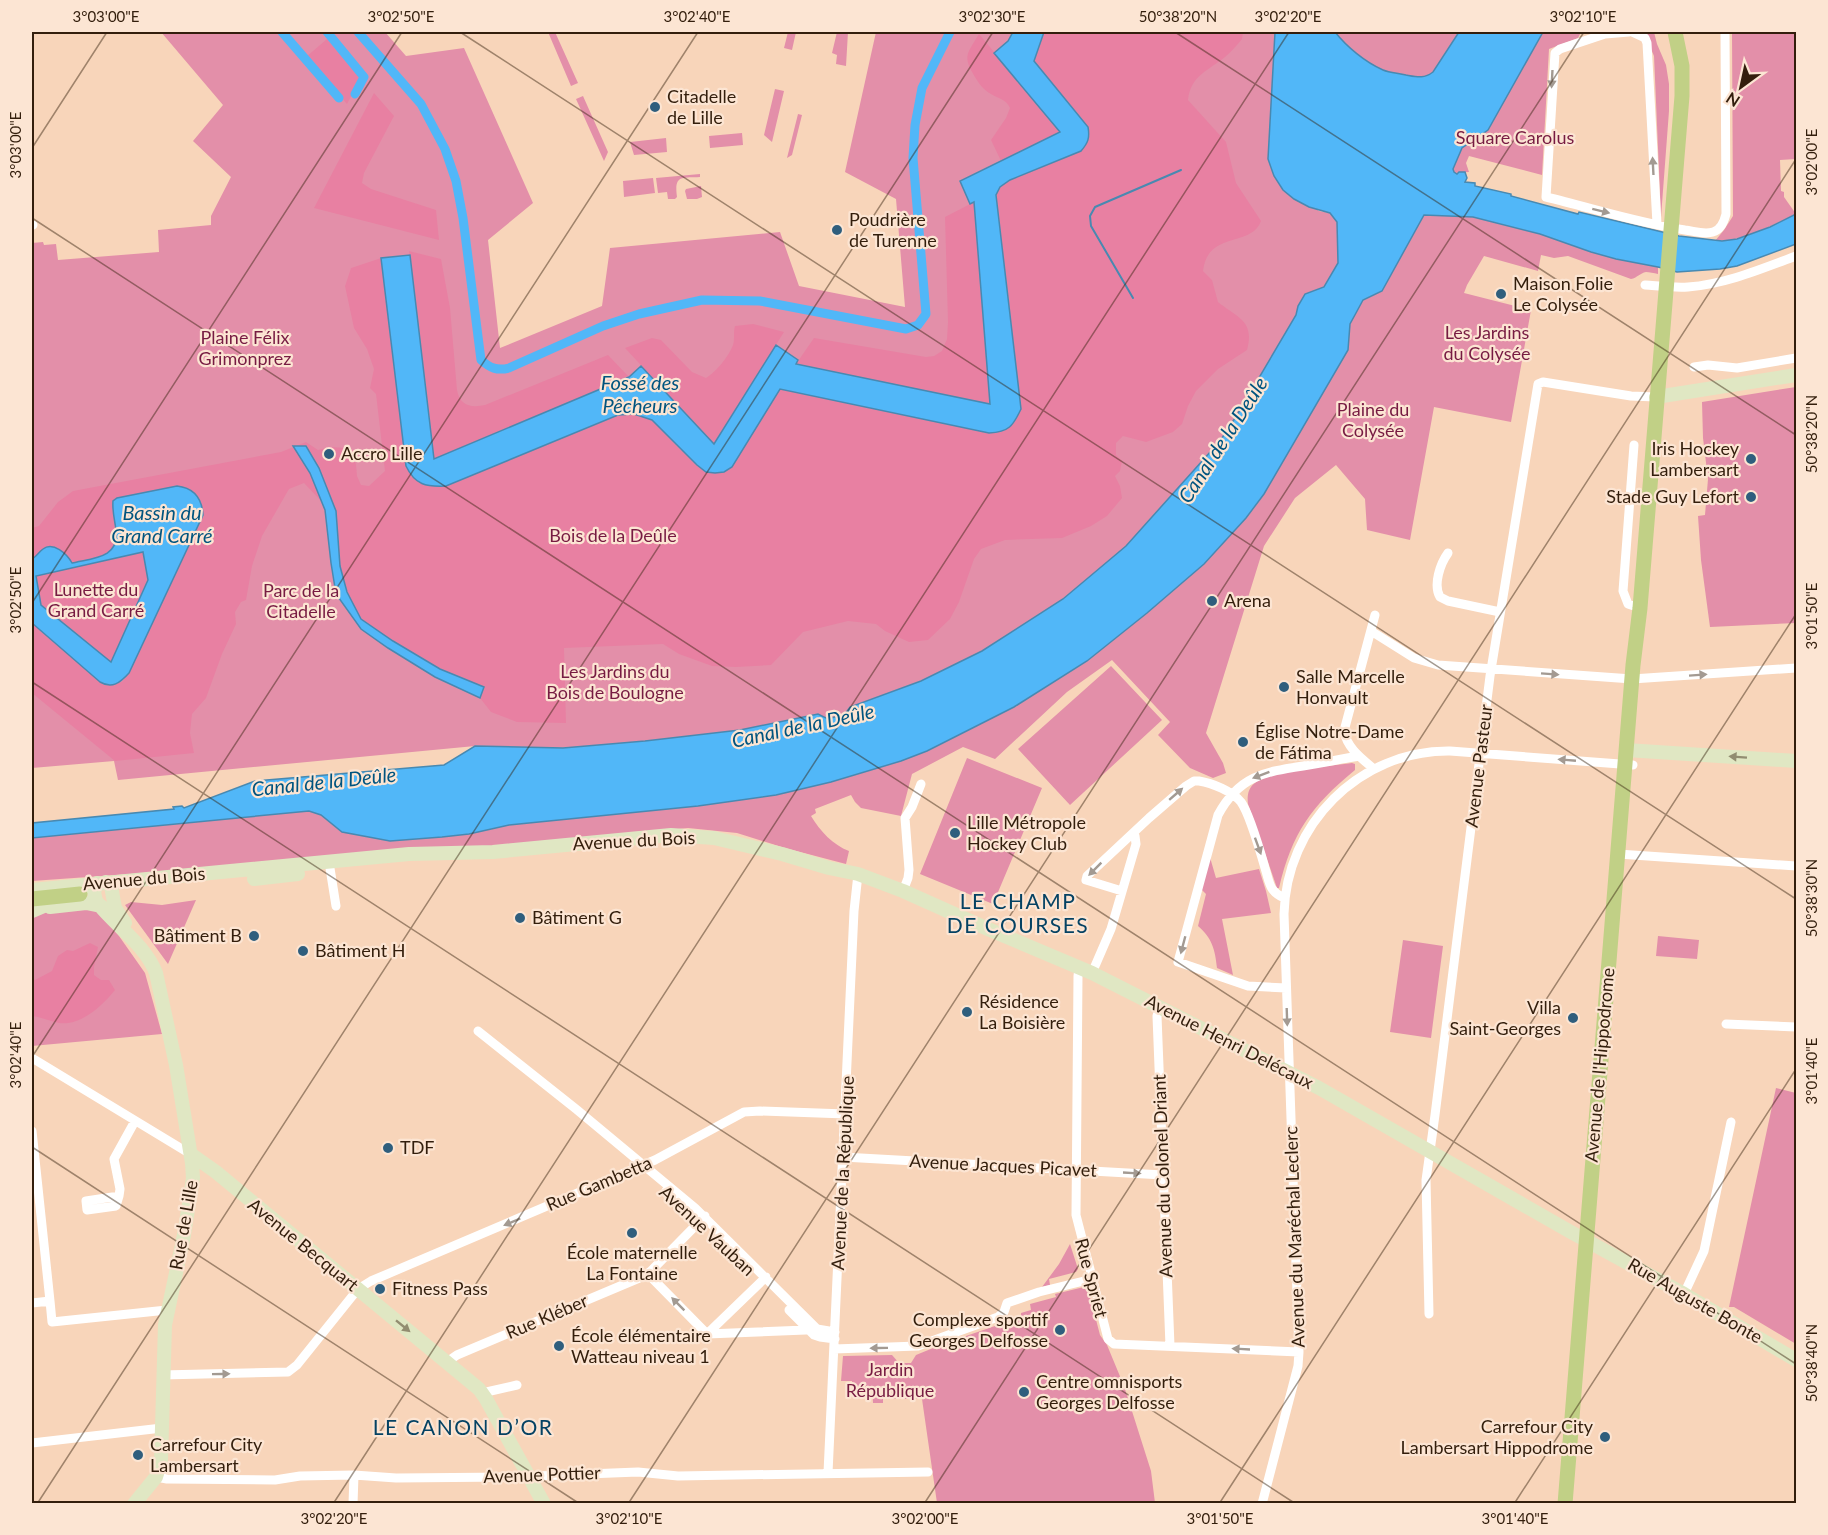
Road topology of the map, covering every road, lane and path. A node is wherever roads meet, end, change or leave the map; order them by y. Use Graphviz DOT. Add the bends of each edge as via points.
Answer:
graph roads {
  1 [pos="1631,32"];
  2 [pos="1665,32"];
  3 [pos="1675,32"];
  4 [pos="1725,32"];
  5 [pos="1680,111"];
  6 [pos="1657,224"];
  7 [pos="1797,256"];
  8 [pos="1645,285"];
  9 [pos="1797,358"];
  10 [pos="1694,367"];
  11 [pos="1797,375"];
  12 [pos="1656,397"];
  13 [pos="1634,445"];
  14 [pos="1448,553"];
  15 [pos="1640,608"];
  16 [pos="1500,612"];
  17 [pos="1376,615"];
  18 [pos="1371,631"];
  19 [pos="1797,668"];
  20 [pos="1491,669"];
  21 [pos="1636,679"];
  22 [pos="1480,753"];
  23 [pos="1359,756"];
  24 [pos="1629,758"];
  25 [pos="1797,761"];
  26 [pos="1374,769"];
  27 [pos="921,784"];
  28 [pos="1233,795"];
  29 [pos="1133,833"];
  30 [pos="1621,854"];
  31 [pos="1797,866"];
  32 [pos="330,867"];
  33 [pos="858,873"];
  34 [pos="98,888"];
  35 [pos="32,890"];
  36 [pos="903,891"];
  37 [pos="1122,891"];
  38 [pos="1284,898"];
  39 [pos="33,906"];
  40 [pos="101,906"];
  41 [pos="336,906"];
  42 [pos="139,945"];
  43 [pos="1086,971"];
  44 [pos="1286,988"];
  45 [pos="1160,1007"];
  46 [pos="1726,1024"];
  47 [pos="1797,1027"];
  48 [pos="478,1031"];
  49 [pos="32,1058"];
  50 [pos="1289,1073"];
  51 [pos="846,1114"];
  52 [pos="135,1121"];
  53 [pos="1731,1122"];
  54 [pos="32,1131"];
  55 [pos="1429,1150"];
  56 [pos="192,1155"];
  57 [pos="843,1157"];
  58 [pos="643,1165"];
  59 [pos="1076,1170"];
  60 [pos="1163,1175"];
  61 [pos="119,1196"];
  62 [pos="703,1218"];
  63 [pos="1589,1242"];
  64 [pos="648,1274"];
  65 [pos="763,1279"];
  66 [pos="1092,1279"];
  67 [pos="358,1289"];
  68 [pos="1684,1294"];
  69 [pos="50,1301"];
  70 [pos="32,1303"];
  71 [pos="167,1310"];
  72 [pos="1429,1314"];
  73 [pos="810,1327"];
  74 [pos="707,1334"];
  75 [pos="835,1340"];
  76 [pos="1170,1346"];
  77 [pos="1299,1352"];
  78 [pos="1797,1360"];
  79 [pos="447,1362"];
  80 [pos="162,1374"];
  81 [pos="517,1385"];
  82 [pos="482,1393"];
  83 [pos="162,1428"];
  84 [pos="32,1443"];
  85 [pos="928,1472"];
  86 [pos="828,1473"];
  87 [pos="354,1475"];
  88 [pos="528,1476"];
  89 [pos="156,1477"];
  90 [pos="134,1503"];
  91 [pos="353,1503"];
  92 [pos="544,1503"];
  93 [pos="1262,1503"];
  94 [pos="1565,1503"];
  95 [pos="1572,1503"];
  6 -- 1 [label="street, one-way" via="1647,46 1645,38"];
  1 -- 6 [label="street, one-way" via="1605,34 1555,53 1546,197"];
  2 -- 5 [label="main road"];
  3 -- 5 [label="main road" via="1682,76"];
  4 -- 6 [label="street" via="1724,222 1709,233"];
  5 -- 12 [label="main road, Avenue de l'Hippodrome"];
  7 -- 8 [label="street" via="1709,284"];
  9 -- 10 [label="street" via="1737,368"];
  11 -- 12 [label="street"];
  12 -- 15 [label="main road, Avenue de l'Hippodrome"];
  12 -- 16 [label="street, Avenue Pasteur" via="1538,384"];
  13 -- 15 [label="street" via="1623,591 1628,604"];
  14 -- 16 [label="street" via="1437,588 1440,597"];
  15 -- 21 [label="main road, Avenue de l'Hippodrome" via="1641,651"];
  16 -- 20 [label="street, Avenue Pasteur"];
  17 -- 18 [label="street"];
  18 -- 20 [label="street" via="1426,663"];
  18 -- 23 [label="street" via="1344,731"];
  21 -- 19 [label="street, one-way"];
  20 -- 21 [label="street, one-way"];
  20 -- 22 [label="street, Avenue Pasteur"];
  21 -- 24 [label="main road, Avenue de l'Hippodrome"];
  24 -- 22 [label="street, Avenue du Maréchal Leclerc, one-way"];
  22 -- 26 [label="street, Avenue du Maréchal Leclerc" via="1425,752"];
  22 -- 55 [label="street, Avenue Pasteur"];
  23 -- 26 [label="street"];
  23 -- 28 [label="street, one-way" via="1267,772"];
  25 -- 24 [label="street, one-way"];
  24 -- 30 [label="main road, Avenue de l'Hippodrome"];
  26 -- 38 [label="street, Avenue du Maréchal Leclerc" via="1340,791 1318,814 1296,852"];
  27 -- 36 [label="street" via="906,818 909,870"];
  29 -- 28 [label="street, one-way" via="1194,781"];
  28 -- 38 [label="street, one-way" via="1243,807 1271,889"];
  28 -- 44 [label="street, one-way" via="1218,815 1178,962 1248,986"];
  29 -- 37 [label="street" via="1136,844"];
  29 -- 37 [label="street, one-way" via="1086,880"];
  30 -- 31 [label="street"];
  30 -- 63 [label="main road, Avenue de l'Hippodrome"];
  32 -- 33 [label="street, Avenue du Bois" via="424,853 515,850 688,835"];
  32 -- 34 [label="street, Avenue du Bois"];
  32 -- 41 [label="street"];
  33 -- 36 [label="street, Avenue Henri Delécaux"];
  33 -- 51 [label="street, Avenue de la République"];
  34 -- 35 [label="street, Avenue du Bois"];
  34 -- 39 [label="main road"];
  34 -- 40 [label="street, Rue de Lille" via="96,901"];
  34 -- 42 [label="street, Rue de Lille"];
  36 -- 43 [label="street, Avenue Henri Delécaux"];
  37 -- 43 [label="street" via="1111,929"];
  38 -- 44 [label="street, Avenue du Maréchal Leclerc"];
  39 -- 40 [label="street"];
  40 -- 42 [label="street, Rue de Lille"];
  42 -- 56 [label="street, Rue de Lille" via="160,987"];
  43 -- 45 [label="street, Avenue Henri Delécaux"];
  43 -- 59 [label="street, Rue Spriet" via="1078,976"];
  44 -- 50 [label="street, Avenue du Maréchal Leclerc, one-way"];
  45 -- 50 [label="street, Avenue Henri Delécaux"];
  45 -- 60 [label="street, Avenue du Colonel Driant" via="1157,1016"];
  46 -- 47 [label="street"];
  48 -- 58 [label="street, Avenue Vauban"];
  49 -- 52 [label="street"];
  50 -- 55 [label="street, Avenue Henri Delécaux"];
  50 -- 77 [label="street, Avenue du Maréchal Leclerc"];
  51 -- 57 [label="street, Avenue de la République"];
  51 -- 58 [label="street, Rue Gambetta" via="751,1111"];
  52 -- 56 [label="street"];
  52 -- 61 [label="street" via="114,1159"];
  53 -- 68 [label="street" via="1704,1251"];
  54 -- 69 [label="street"];
  55 -- 63 [label="street, Avenue Henri Delécaux"];
  55 -- 72 [label="street, Avenue Pasteur"];
  56 -- 67 [label="street, Avenue Becquart"];
  56 -- 71 [label="street, Rue de Lille" via="184,1235"];
  57 -- 59 [label="street, Avenue Jacques Picavet"];
  57 -- 75 [label="street, Avenue de la République"];
  58 -- 62 [label="street, Avenue Vauban" via="646,1173"];
  58 -- 67 [label="street, Rue Gambetta, one-way"];
  59 -- 60 [label="street, Avenue Jacques Picavet, one-way"];
  59 -- 66 [label="street, Rue Spriet" via="1079,1231"];
  60 -- 76 [label="street, Avenue du Colonel Driant"];
  62 -- 64 [label="street"];
  62 -- 65 [label="street, Avenue Vauban"];
  63 -- 68 [label="street, Rue Auguste Bonte"];
  63 -- 94 [label="main road, Avenue de l'Hippodrome"];
  63 -- 95 [label="main road, Avenue de l'Hippodrome"];
  74 -- 64 [label="street, one-way"];
  64 -- 79 [label="street, Rue Kléber"];
  65 -- 73 [label="street, Avenue Vauban"];
  65 -- 74 [label="street"];
  66 -- 75 [label="street, Avenue Vauban, one-way" via="1007,1303 998,1317 927,1344 906,1348"];
  66 -- 76 [label="street, Rue Spriet" via="1107,1338 1114,1344"];
  67 -- 79 [label="street, Avenue Becquart, one-way"];
  80 -- 67 [label="street, one-way" via="288,1372"];
  68 -- 78 [label="street, Rue Auguste Bonte"];
  69 -- 70 [label="street"];
  69 -- 71 [label="street" via="52,1322"];
  71 -- 80 [label="street, Rue de Lille"];
  73 -- 74 [label="street"];
  73 -- 75 [label="street, Avenue Vauban"];
  75 -- 86 [label="street, Avenue de la République"];
  77 -- 76 [label="street, one-way"];
  77 -- 93 [label="street, Avenue du Maréchal Leclerc"];
  79 -- 82 [label="street, Avenue Becquart"];
  80 -- 83 [label="street, Rue de Lille"];
  81 -- 82 [label="street"];
  82 -- 88 [label="street, Avenue Becquart"];
  83 -- 84 [label="street"];
  83 -- 89 [label="street, Rue de Lille" via="161,1461"];
  85 -- 86 [label="street, Avenue Pottier"];
  86 -- 88 [label="street, Avenue Pottier"];
  87 -- 88 [label="street, Avenue Pottier"];
  87 -- 89 [label="street, Avenue Pottier" via="275,1480"];
  87 -- 91 [label="street"];
  88 -- 92 [label="street, Avenue Becquart"];
  89 -- 90 [label="street, Rue de Lille"];
}
